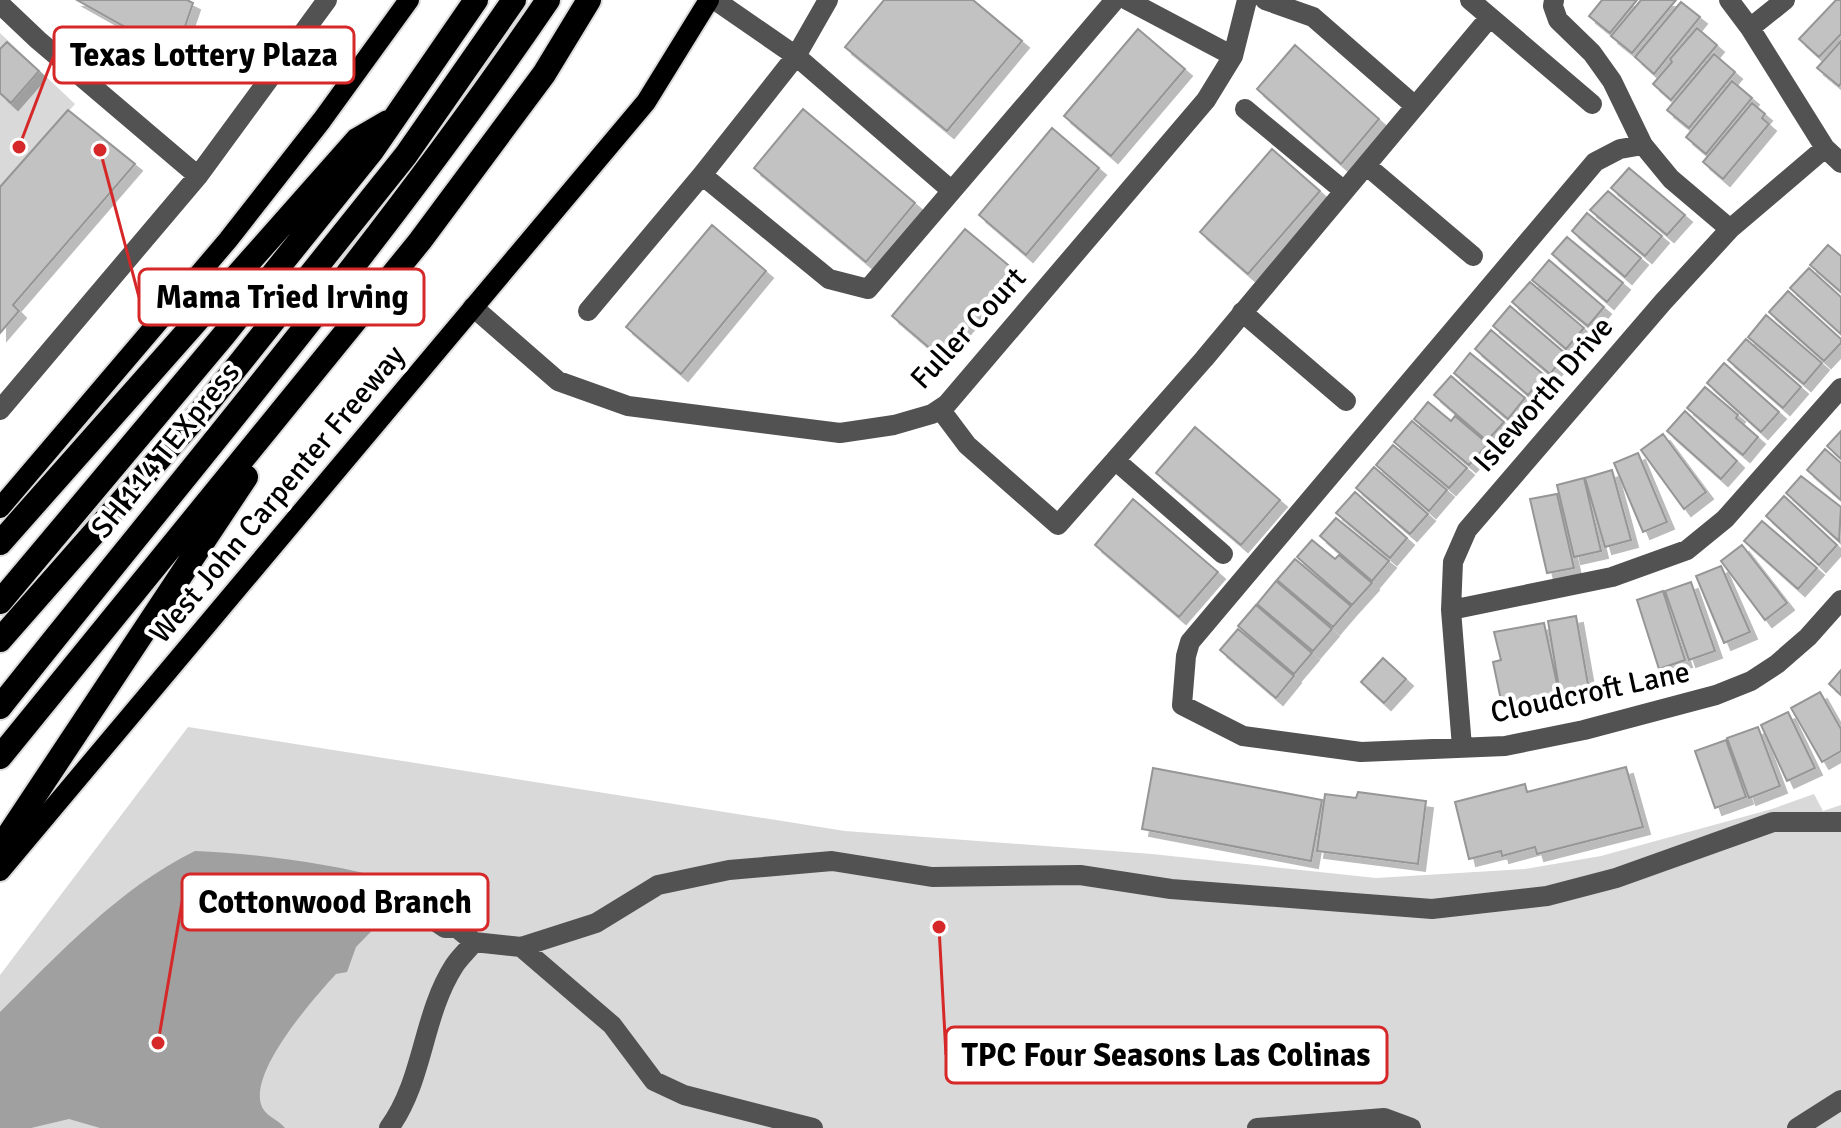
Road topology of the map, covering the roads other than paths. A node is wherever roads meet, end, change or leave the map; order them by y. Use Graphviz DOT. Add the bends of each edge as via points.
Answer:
graph roads {
  1 [pos="327,0"];
  2 [pos="409,0"];
  3 [pos="476,0"];
  4 [pos="514,0"];
  5 [pos="548,0"];
  6 [pos="589,0"];
  7 [pos="709,0"];
  8 [pos="715,0"];
  9 [pos="828,0"];
  10 [pos="1115,0"];
  11 [pos="1127,0"];
  12 [pos="1247,0"];
  13 [pos="1265,0"];
  14 [pos="1470,0"];
  15 [pos="1729,0"];
  16 [pos="1785,0"];
  17 [pos="0,4"];
  18 [pos="1556,10"];
  19 [pos="1490,17"];
  20 [pos="1750,28"];
  21 [pos="796,56"];
  22 [pos="1233,56"];
  23 [pos="1592,104"];
  24 [pos="1415,106"];
  25 [pos="1245,109"];
  26 [pos="397,117"];
  27 [pos="1643,145"];
  28 [pos="1825,148"];
  29 [pos="1841,163"];
  30 [pos="1367,166"];
  31 [pos="702,175"];
  32 [pos="198,176"];
  33 [pos="952,191"];
  34 [pos="1344,191"];
  35 [pos="1730,229"];
  36 [pos="1473,256"];
  37 [pos="473,307"];
  38 [pos="588,311"];
  39 [pos="1242,312"];
  40 [pos="323,361"];
  41 [pos="1841,388"];
  42 [pos="1346,401"];
  43 [pos="940,409"];
  44 [pos="0,410"];
  45 [pos="1115,460"];
  46 [pos="0,508"];
  47 [pos="0,543"];
  48 [pos="1223,554"];
  49 [pos="1841,600"];
  50 [pos="0,602"];
  51 [pos="1451,610"];
  52 [pos="0,640"];
  53 [pos="0,707"];
  54 [pos="1462,747"];
  55 [pos="0,757"];
  56 [pos="1841,822"];
  57 [pos="0,848"];
  58 [pos="0,871"];
  59 [pos="457,928"];
  60 [pos="474,942"];
  61 [pos="521,947"];
  62 [pos="1841,1100"];
  63 [pos="389,1128"];
  64 [pos="813,1128"];
  65 [pos="1257,1128"];
  66 [pos="1411,1128"];
  67 [pos="1797,1128"];
  1 -- 32 [label="street"];
  2 -- 46 [label="main road" via="228,240"];
  3 -- 26 [label="highway"];
  4 -- 52 [label="highway, SH 114 TEXpress" via="406,155 203,409"];
  5 -- 53 [label="highway, SH 114 TEXpress" via="340,285"];
  6 -- 40 [label="highway" via="544,74"];
  7 -- 37 [label="main road, West John Carpenter Freeway" via="646,102"];
  8 -- 21 [label="street"];
  9 -- 21 [label="street"];
  10 -- 33 [label="street"];
  11 -- 22 [label="street"];
  12 -- 22 [label="street, Fuller Court"];
  13 -- 24 [label="street" via="1313,17"];
  14 -- 19 [label="street"];
  15 -- 20 [label="street"];
  16 -- 20 [label="street"];
  17 -- 32 [label="street"];
  18 -- 27 [label="street" via="1612,81"];
  19 -- 23 [label="street"];
  19 -- 24 [label="street"];
  20 -- 28 [label="street"];
  21 -- 31 [label="street"];
  21 -- 33 [label="street"];
  22 -- 43 [label="street, Fuller Court" via="1167,147"];
  24 -- 30 [label="street"];
  25 -- 34 [label="street"];
  26 -- 47 [label="highway" via="357,140"];
  26 -- 50 [label="highway" via="234,323"];
  27 -- 35 [label="street" via="1671,179"];
  27 -- 54 [label="street, Cloudcroft Lane" via="1595,162 1190,642 1182,705 1243,736 1361,752"];
  28 -- 29 [label="street"];
  28 -- 35 [label="street, Isleworth Drive"];
  30 -- 34 [label="street"];
  30 -- 36 [label="street"];
  31 -- 33 [label="street" via="829,279 868,289"];
  31 -- 38 [label="street"];
  32 -- 44 [label="street"];
  34 -- 39 [label="street"];
  35 -- 51 [label="street, Isleworth Drive" via="1467,530 1453,562"];
  37 -- 43 [label="street, Fuller Court" via="558,381 628,406 840,433 894,425"];
  37 -- 58 [label="main road, West John Carpenter Freeway"];
  39 -- 42 [label="street"];
  39 -- 45 [label="street"];
  40 -- 55 [label="highway"];
  40 -- 57 [label="highway"];
  41 -- 51 [label="street" via="1725,519 1687,550 1612,577"];
  43 -- 45 [label="street" via="967,445 1058,525"];
  45 -- 48 [label="street"];
  49 -- 54 [label="street, Cloudcroft Lane" via="1777,664 1716,695 1571,733 1505,746"];
  51 -- 54 [label="street, Isleworth Drive"];
  56 -- 61 [label="street" via="1773,822 1616,878 1547,896 1432,909 1171,889 1080,875 932,877 832,861 744,868 658,885 596,923"];
  59 -- 60 [label="street"];
  60 -- 61 [label="street"];
  60 -- 63 [label="street" via="454,966 411,1091"];
  61 -- 64 [label="street" via="612,1025 654,1081 684,1095"];
  62 -- 67 [label="street"];
  65 -- 66 [label="street" via="1384,1118"];
}
